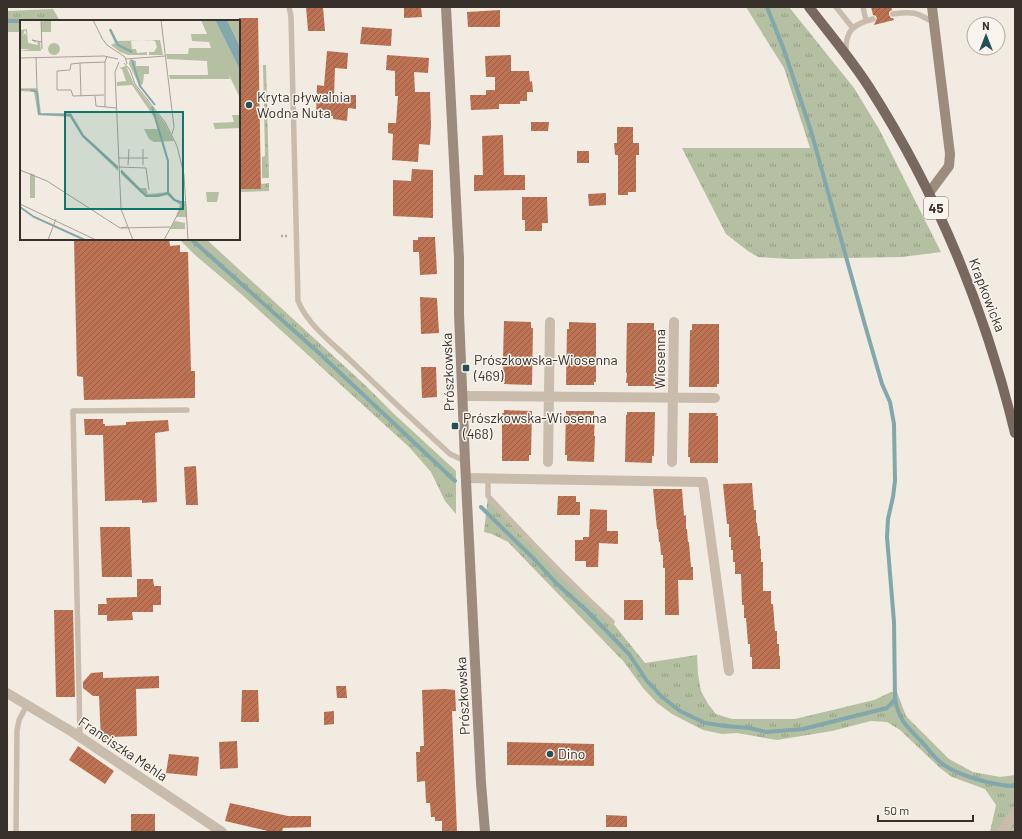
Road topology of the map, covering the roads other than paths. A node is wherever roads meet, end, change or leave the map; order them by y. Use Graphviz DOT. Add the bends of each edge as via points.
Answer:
graph roads {
  1 [pos="289,7"];
  2 [pos="446,7"];
  3 [pos="809,7"];
  4 [pos="836,7"];
  5 [pos="863,7"];
  6 [pos="932,7"];
  7 [pos="910,9"];
  8 [pos="893,14"];
  9 [pos="873,18"];
  10 [pos="866,21"];
  11 [pos="934,23"];
  12 [pos="852,27"];
  13 [pos="846,56"];
  14 [pos="929,193"];
  15 [pos="550,322"];
  16 [pos="674,322"];
  17 [pos="463,396"];
  18 [pos="549,396"];
  19 [pos="673,398"];
  20 [pos="715,398"];
  21 [pos="187,410"];
  22 [pos="1015,433"];
  23 [pos="465,461"];
  24 [pos="548,462"];
  25 [pos="672,462"];
  26 [pos="488,477"];
  27 [pos="466,478"];
  28 [pos="612,622"];
  29 [pos="729,671"];
  30 [pos="7,693"];
  31 [pos="27,705"];
  32 [pos="80,737"];
  33 [pos="1015,812"];
  34 [pos="16,832"];
  35 [pos="222,832"];
  36 [pos="485,832"];
  37 [pos="1002,832"];
  1 -- 23 [label="lane" via="298,301 312,324 371,381 450,454"];
  2 -- 17 [label="main road, Prószkowska" via="459,258"];
  3 -- 13 [label="main road, Krapkowicka / 45"];
  4 -- 12 [label="lane"];
  5 -- 10 [label="lane"];
  6 -- 11 [label="main road"];
  7 -- 8 [label="lane"];
  7 -- 11 [label="lane"];
  9 -- 10 [label="lane"];
  10 -- 12 [label="lane"];
  11 -- 14 [label="main road" via="950,154 949,166"];
  12 -- 13 [label="lane" via="845,44"];
  13 -- 14 [label="main road, Krapkowicka / 45" via="868,86"];
  14 -- 22 [label="main road, Krapkowicka / 45" via="950,238 991,345"];
  15 -- 18 [label="street"];
  16 -- 19 [label="street, Wiosenna"];
  17 -- 18 [label="street, Wiosenna"];
  17 -- 23 [label="main road, Prószkowska"];
  18 -- 19 [label="street, Wiosenna"];
  18 -- 24 [label="street"];
  19 -- 20 [label="street, Wiosenna"];
  19 -- 25 [label="street, Wiosenna"];
  21 -- 32 [label="lane" via="73,412"];
  23 -- 27 [label="main road, Prószkowska"];
  26 -- 27 [label="street"];
  26 -- 28 [label="lane" via="488,496 573,586"];
  26 -- 29 [label="street" via="703,482"];
  27 -- 36 [label="main road, Prószkowska"];
  30 -- 31 [label="street, Franciszka Mehla"];
  31 -- 32 [label="street, Franciszka Mehla"];
  31 -- 34 [label="lane" via="19,720 17,731"];
  32 -- 35 [label="street, Franciszka Mehla"];
  33 -- 37 [label="street"];
}
